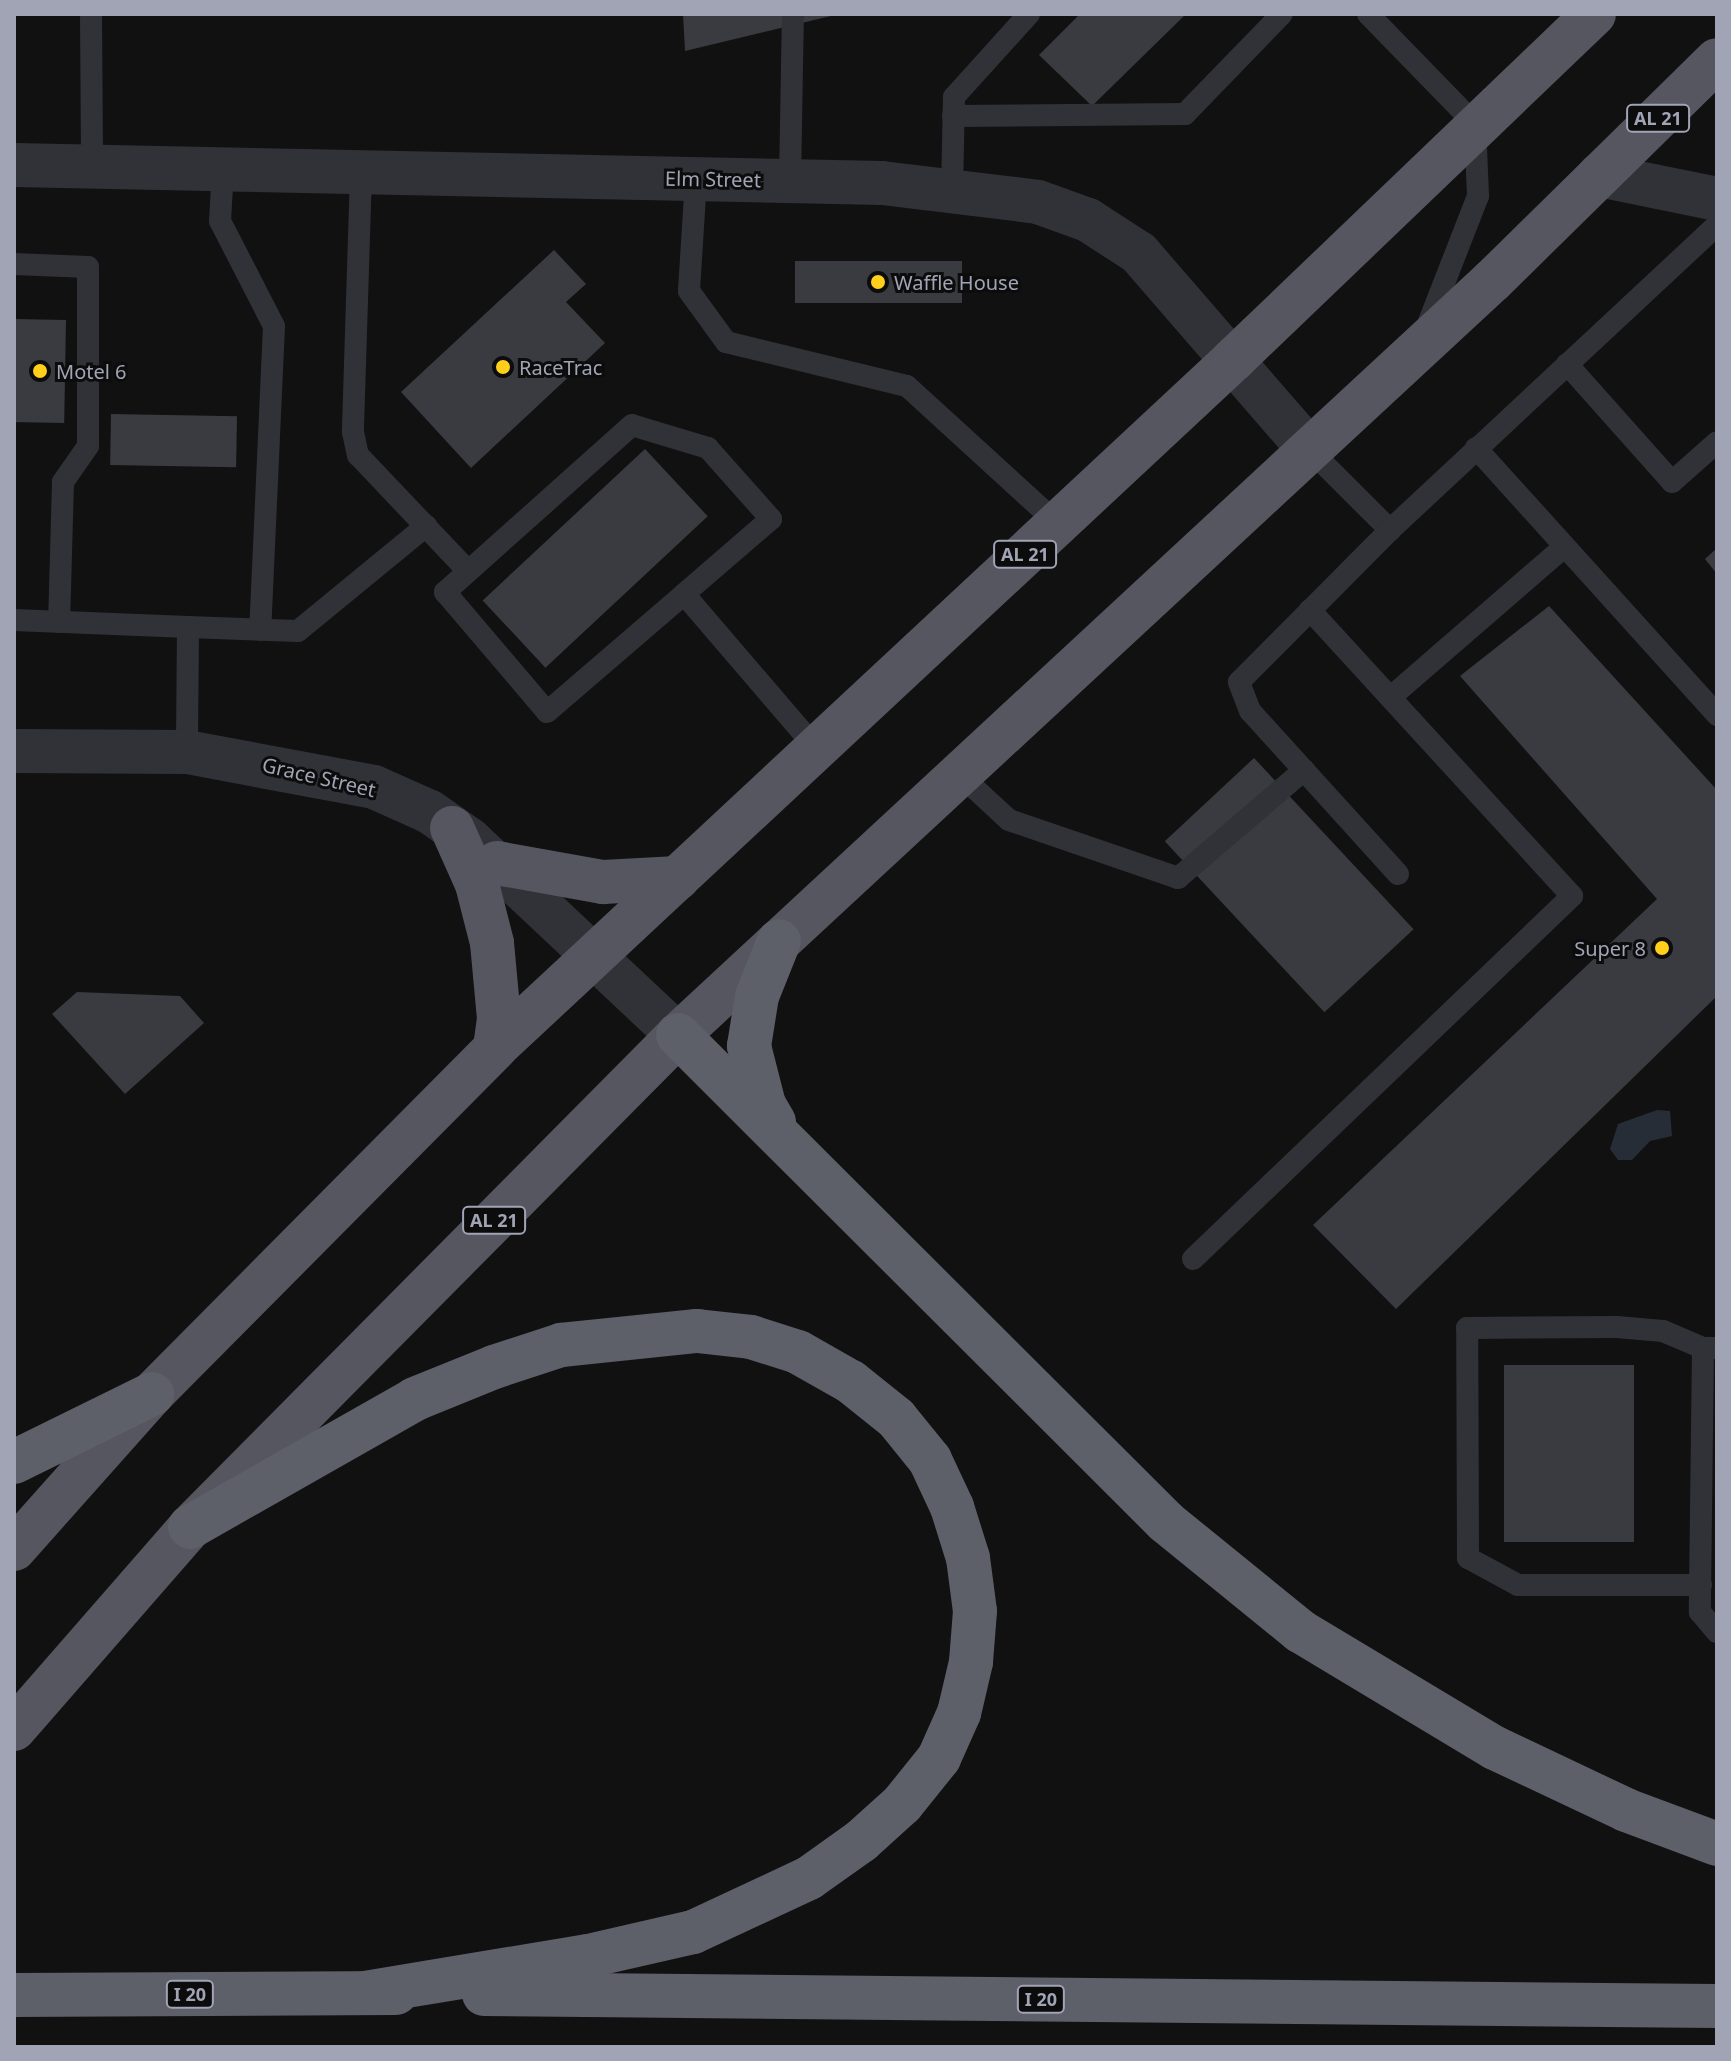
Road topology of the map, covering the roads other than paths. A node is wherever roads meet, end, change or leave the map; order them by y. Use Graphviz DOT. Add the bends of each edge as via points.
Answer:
graph roads {
  1 [pos="91,14"];
  2 [pos="793,14"];
  3 [pos="1029,14"];
  4 [pos="1282,14"];
  5 [pos="1368,14"];
  6 [pos="1590,15"];
  7 [pos="1717,62"];
  8 [pos="953,116"];
  9 [pos="1475,124"];
  10 [pos="14,165"];
  11 [pos="92,167"];
  12 [pos="223,169"];
  13 [pos="361,173"];
  14 [pos="1599,175"];
  15 [pos="696,179"];
  16 [pos="790,181"];
  17 [pos="952,191"];
  18 [pos="1717,199"];
  19 [pos="1717,225"];
  20 [pos="14,264"];
  21 [pos="1421,341"];
  22 [pos="1233,360"];
  23 [pos="1567,364"];
  24 [pos="1717,442"];
  25 [pos="1476,448"];
  26 [pos="1309,449"];
  27 [pos="1058,524"];
  28 [pos="426,526"];
  29 [pos="1390,530"];
  30 [pos="1564,547"];
  31 [pos="468,571"];
  32 [pos="684,594"];
  33 [pos="1310,610"];
  34 [pos="14,620"];
  35 [pos="59,622"];
  36 [pos="188,627"];
  37 [pos="260,630"];
  38 [pos="1392,696"];
  39 [pos="1717,715"];
  40 [pos="816,748"];
  41 [pos="14,751"];
  42 [pos="187,752"];
  43 [pos="1304,770"];
  44 [pos="958,773"];
  45 [pos="452,828"];
  46 [pos="497,863"];
  47 [pos="1398,874"];
  48 [pos="678,878"];
  49 [pos="779,941"];
  50 [pos="594,958"];
  51 [pos="678,1035"];
  52 [pos="495,1048"];
  53 [pos="789,1148"];
  54 [pos="1193,1259"];
  55 [pos="1710,1348"];
  56 [pos="152,1394"];
  57 [pos="14,1462"];
  58 [pos="190,1527"];
  59 [pos="14,1549"];
  60 [pos="1701,1585"];
  61 [pos="1717,1632"];
  62 [pos="14,1729"];
  63 [pos="1717,1844"];
  64 [pos="365,1993"];
  65 [pos="14,1995"];
  66 [pos="1717,2006"];
  1 -- 11 [label="lane"];
  2 -- 16 [label="lane"];
  3 -- 8 [label="lane" via="954,97"];
  4 -- 8 [label="lane" via="1185,114"];
  5 -- 9 [label="lane"];
  6 -- 9 [label="highway, AL 21"];
  7 -- 14 [label="highway, AL 21"];
  8 -- 17 [label="lane"];
  9 -- 21 [label="lane" via="1478,196"];
  9 -- 22 [label="highway, AL 21"];
  10 -- 11 [label="street, Elm Street"];
  11 -- 12 [label="street, Elm Street"];
  12 -- 13 [label="street, Elm Street"];
  12 -- 37 [label="lane" via="220,221 274,326"];
  13 -- 15 [label="street, Elm Street"];
  13 -- 28 [label="lane" via="353,432 358,455"];
  14 -- 18 [label="street"];
  14 -- 21 [label="highway, AL 21" via="1492,281"];
  15 -- 16 [label="street, Elm Street"];
  15 -- 27 [label="lane" via="689,291 726,342 907,386"];
  16 -- 17 [label="street, Elm Street"];
  17 -- 22 [label="street, Elm Street" via="1038,202 1088,220 1139,253"];
  19 -- 23 [label="lane"];
  20 -- 35 [label="lane" via="88,267 88,446 63,482"];
  21 -- 26 [label="highway, AL 21"];
  22 -- 26 [label="street, Elm Street"];
  22 -- 27 [label="highway, AL 21"];
  23 -- 24 [label="lane" via="1672,482"];
  23 -- 25 [label="lane"];
  25 -- 29 [label="lane"];
  25 -- 30 [label="lane"];
  26 -- 29 [label="lane"];
  26 -- 44 [label="highway, AL 21"];
  27 -- 40 [label="highway, AL 21"];
  28 -- 31 [label="lane"];
  28 -- 37 [label="lane" via="298,631"];
  29 -- 33 [label="lane"];
  30 -- 38 [label="lane"];
  30 -- 39 [label="lane"];
  31 -- 32 [label="lane" via="445,592 547,712"];
  31 -- 32 [label="lane" via="632,425 708,448 771,519"];
  32 -- 40 [label="lane"];
  33 -- 38 [label="lane"];
  33 -- 43 [label="lane" via="1239,682 1250,711"];
  34 -- 35 [label="lane"];
  35 -- 36 [label="lane"];
  36 -- 37 [label="lane"];
  36 -- 42 [label="lane"];
  38 -- 54 [label="lane" via="1572,896"];
  40 -- 48 [label="highway, AL 21"];
  41 -- 42 [label="street, Grace Street"];
  42 -- 45 [label="street, Grace Street" via="374,787"];
  43 -- 44 [label="lane" via="1178,878 1009,820"];
  43 -- 47 [label="lane"];
  44 -- 49 [label="highway, AL 21"];
  45 -- 46 [label="street, Grace Street"];
  45 -- 52 [label="highway" via="477,884 492,943 499,1008"];
  46 -- 48 [label="highway" via="603,882"];
  46 -- 50 [label="street, Grace Street"];
  48 -- 50 [label="highway, AL 21"];
  49 -- 51 [label="highway, AL 21"];
  49 -- 53 [label="highway" via="757,996 749,1046 764,1105"];
  50 -- 51 [label="street, Grace Street"];
  50 -- 52 [label="highway, AL 21"];
  51 -- 53 [label="highway"];
  51 -- 58 [label="highway, AL 21"];
  52 -- 56 [label="highway, AL 21"];
  53 -- 63 [label="highway" via="1166,1522 1300,1631 1495,1748 1626,1810"];
  55 -- 60 [label="lane"];
  55 -- 60 [label="lane" via="1663,1331 1467,1328 1468,1558 1518,1585"];
  56 -- 57 [label="highway"];
  56 -- 59 [label="highway, AL 21"];
  58 -- 62 [label="highway, AL 21"];
  58 -- 64 [label="highway" via="415,1399 494,1367 561,1345 697,1331 751,1337 798,1352 851,1382 930,1460 952,1507 968,1558 975,1611 959,1713 939,1758 902,1804 861,1841 809,1878 693,1932 588,1956"];
  60 -- 61 [label="lane" via="1700,1612"];
  64 -- 65 [label="highway, I 20"];
  64 -- 66 [label="highway, I 20"];
}
